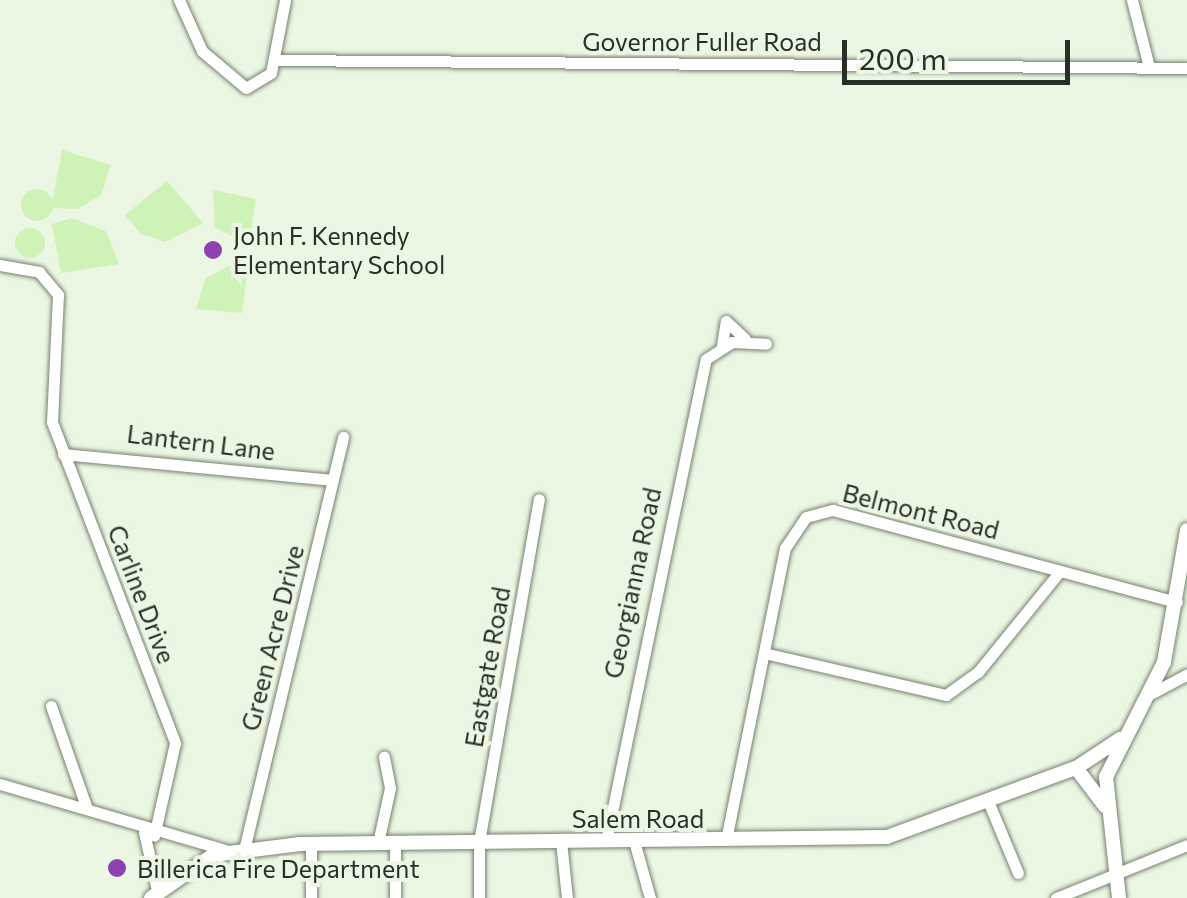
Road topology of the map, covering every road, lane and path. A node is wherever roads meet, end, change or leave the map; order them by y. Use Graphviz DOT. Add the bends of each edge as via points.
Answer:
graph roads {
  1 [pos="179,0"];
  2 [pos="285,0"];
  3 [pos="1132,0"];
  4 [pos="277,60"];
  5 [pos="1149,67"];
  6 [pos="1187,68"];
  7 [pos="0,265"];
  8 [pos="745,339"];
  9 [pos="722,344"];
  10 [pos="766,344"];
  11 [pos="343,437"];
  12 [pos="64,454"];
  13 [pos="333,480"];
  14 [pos="540,500"];
  15 [pos="1187,530"];
  16 [pos="1060,570"];
  17 [pos="1177,602"];
  18 [pos="764,652"];
  19 [pos="1187,674"];
  20 [pos="1152,693"];
  21 [pos="51,706"];
  22 [pos="1120,740"];
  23 [pos="384,757"];
  24 [pos="1076,768"];
  25 [pos="0,784"];
  26 [pos="988,801"];
  27 [pos="1105,806"];
  28 [pos="87,809"];
  29 [pos="149,834"];
  30 [pos="726,840"];
  31 [pos="561,841"];
  32 [pos="606,841"];
  33 [pos="634,841"];
  34 [pos="479,842"];
  35 [pos="378,843"];
  36 [pos="395,843"];
  37 [pos="311,844"];
  38 [pos="1187,845"];
  39 [pos="241,850"];
  40 [pos="1115,868"];
  41 [pos="1018,873"];
  42 [pos="154,894"];
  43 [pos="311,898"];
  44 [pos="395,898"];
  45 [pos="479,898"];
  46 [pos="566,898"];
  47 [pos="650,898"];
  48 [pos="1056,898"];
  49 [pos="1119,898"];
  1 -- 4 [label="street" via="202,51 241,86 263,82"];
  2 -- 4 [label="street"];
  3 -- 5 [label="street"];
  4 -- 5 [label="street, Governor Fuller Road"];
  5 -- 6 [label="street, Governor Fuller Road"];
  7 -- 12 [label="street, Carline Drive" via="35,271 55,288 50,411"];
  8 -- 9 [label="street"];
  8 -- 9 [label="street" via="726,321"];
  8 -- 10 [label="street"];
  9 -- 32 [label="street, Georgianna Road" via="701,377"];
  11 -- 13 [label="street, Green Acre Drive"];
  12 -- 13 [label="street, Lantern Lane"];
  12 -- 29 [label="street, Carline Drive" via="174,738"];
  13 -- 39 [label="street, Green Acre Drive"];
  14 -- 34 [label="street, Eastgate Road"];
  15 -- 17 [label="main road"];
  16 -- 17 [label="street, Belmont Road"];
  16 -- 18 [label="street" via="971,680 942,696"];
  16 -- 18 [label="street, Belmont Road" via="819,511 788,540"];
  17 -- 20 [label="main road"];
  18 -- 30 [label="street, Belmont Road"];
  19 -- 20 [label="street"];
  20 -- 22 [label="main road"];
  21 -- 28 [label="street"];
  22 -- 24 [label="main road, Salem Road"];
  22 -- 27 [label="main road"];
  23 -- 35 [label="street" via="390,788"];
  24 -- 26 [label="main road, Salem Road"];
  24 -- 27 [label="main road"];
  25 -- 28 [label="street"];
  26 -- 30 [label="main road, Salem Road" via="878,838"];
  26 -- 41 [label="street"];
  27 -- 40 [label="main road"];
  28 -- 29 [label="street"];
  29 -- 39 [label="street"];
  29 -- 42 [label="street"];
  30 -- 33 [label="main road, Salem Road"];
  31 -- 32 [label="main road, Salem Road"];
  31 -- 34 [label="main road, Salem Road"];
  31 -- 46 [label="street"];
  32 -- 33 [label="main road, Salem Road"];
  33 -- 47 [label="street"];
  34 -- 36 [label="main road, Salem Road"];
  34 -- 45 [label="street, Eastgate Road"];
  35 -- 36 [label="main road, Salem Road"];
  35 -- 37 [label="main road, Salem Road"];
  36 -- 44 [label="street"];
  37 -- 39 [label="main road, Salem Road"];
  37 -- 43 [label="street"];
  38 -- 40 [label="street"];
  39 -- 42 [label="main road, Salem Road" via="194,862"];
  40 -- 48 [label="street"];
  40 -- 49 [label="main road"];
}
